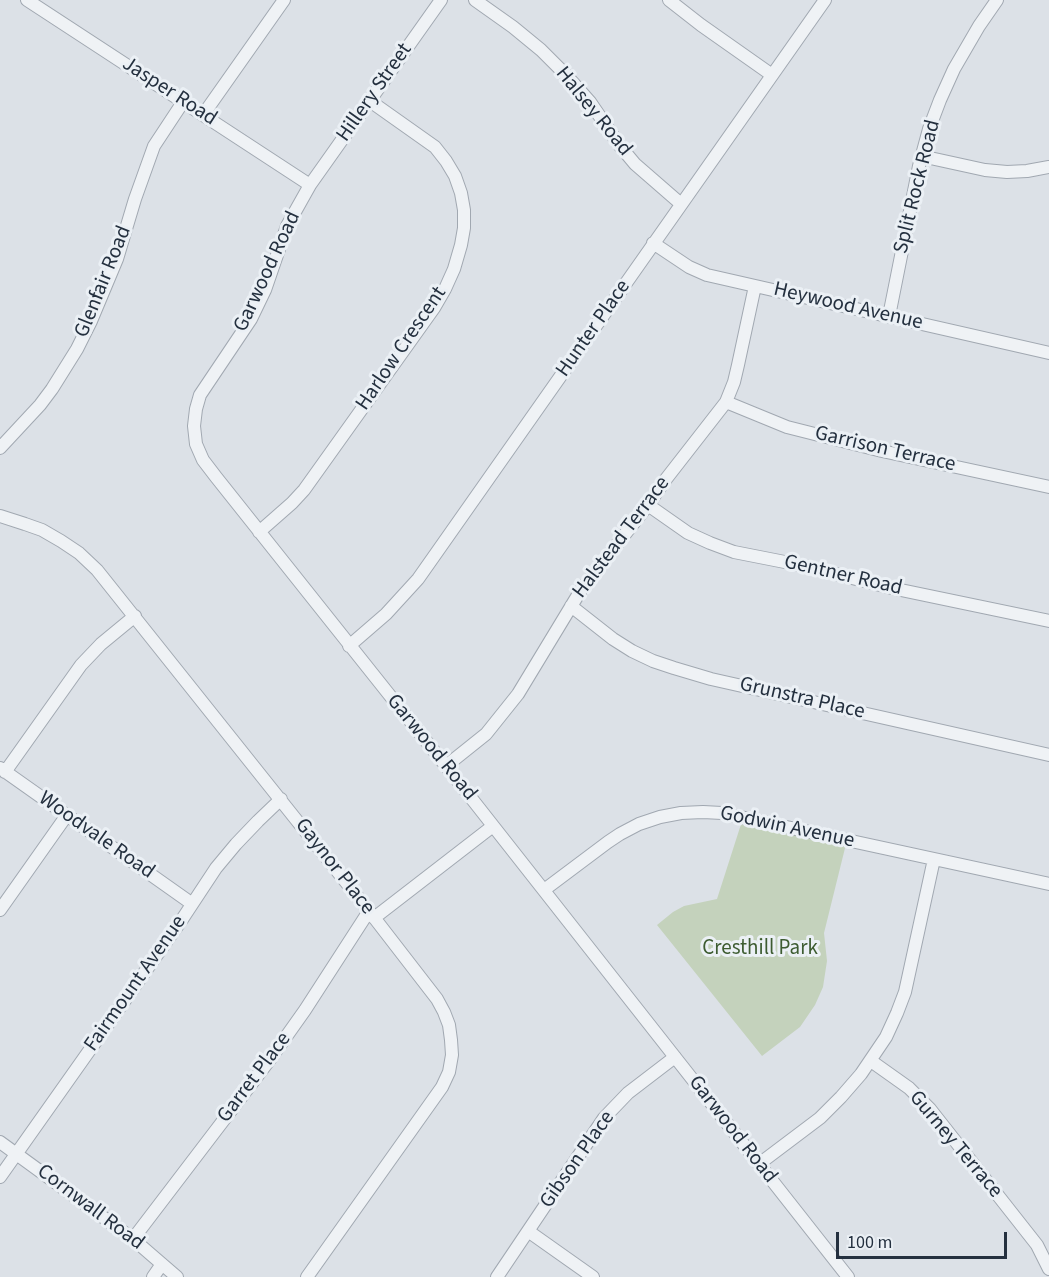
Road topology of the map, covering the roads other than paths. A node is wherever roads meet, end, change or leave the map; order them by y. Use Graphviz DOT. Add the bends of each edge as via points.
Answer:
graph roads {
  1 [pos="27,0"];
  2 [pos="284,0"];
  3 [pos="441,0"];
  4 [pos="475,0"];
  5 [pos="669,0"];
  6 [pos="825,0"];
  7 [pos="997,0"];
  8 [pos="772,75"];
  9 [pos="369,101"];
  10 [pos="183,102"];
  11 [pos="203,115"];
  12 [pos="921,156"];
  13 [pos="1049,167"];
  14 [pos="310,185"];
  15 [pos="681,204"];
  16 [pos="653,243"];
  17 [pos="755,286"];
  18 [pos="889,316"];
  19 [pos="1049,353"];
  20 [pos="726,402"];
  21 [pos="0,448"];
  22 [pos="1049,487"];
  23 [pos="648,505"];
  24 [pos="0,516"];
  25 [pos="259,532"];
  26 [pos="571,606"];
  27 [pos="135,616"];
  28 [pos="1049,621"];
  29 [pos="349,646"];
  30 [pos="1049,754"];
  31 [pos="446,766"];
  32 [pos="3,770"];
  33 [pos="281,799"];
  34 [pos="67,815"];
  35 [pos="493,826"];
  36 [pos="934,859"];
  37 [pos="1049,884"];
  38 [pos="544,890"];
  39 [pos="192,903"];
  40 [pos="0,910"];
  41 [pos="371,915"];
  42 [pos="675,1057"];
  43 [pos="871,1060"];
  44 [pos="0,1143"];
  45 [pos="17,1154"];
  46 [pos="759,1164"];
  47 [pos="0,1177"];
  48 [pos="528,1231"];
  49 [pos="133,1239"];
  50 [pos="162,1264"];
  51 [pos="1049,1269"];
  52 [pos="153,1277"];
  53 [pos="177,1277"];
  54 [pos="307,1277"];
  55 [pos="497,1277"];
  56 [pos="593,1277"];
  57 [pos="848,1277"];
  1 -- 10 [label="street, Jasper Road"];
  2 -- 11 [label="street"];
  3 -- 9 [label="street, Hillery Street"];
  4 -- 15 [label="street, Halsey Road" via="558,66 590,102 634,164"];
  5 -- 8 [label="street"];
  6 -- 8 [label="street, Hunter Place"];
  7 -- 12 [label="street, Split Rock Road" via="954,69"];
  8 -- 15 [label="street, Hunter Place"];
  9 -- 14 [label="street, Hillery Street"];
  9 -- 25 [label="street, Harlow Crescent" via="435,147 446,161 461,193 461,245 445,289 427,318 304,490"];
  10 -- 11 [label="street, Jasper Road"];
  10 -- 21 [label="street, Glenfair Road" via="154,146 117,259 77,350 40,405"];
  11 -- 14 [label="street, Jasper Road"];
  12 -- 13 [label="street" via="1007,172"];
  12 -- 18 [label="street, Split Rock Road"];
  14 -- 25 [label="street, Garwood Road" via="287,226 265,290 200,395 196,409 196,444 203,460"];
  15 -- 16 [label="street, Hunter Place"];
  16 -- 17 [label="street, Heywood Avenue" via="689,267"];
  16 -- 29 [label="street, Hunter Place" via="418,579"];
  17 -- 18 [label="street, Heywood Avenue"];
  17 -- 20 [label="street, Halstead Terrace"];
  18 -- 19 [label="street, Heywood Avenue"];
  20 -- 22 [label="street, Garrison Terrace" via="787,427"];
  20 -- 23 [label="street, Halstead Terrace"];
  23 -- 26 [label="street, Halstead Terrace"];
  23 -- 28 [label="street, Gentner Road" via="688,532 734,552"];
  24 -- 27 [label="street, Gaynor Place" via="42,530 79,553"];
  25 -- 29 [label="street, Garwood Road"];
  26 -- 30 [label="street, Grunstra Place" via="632,651 674,668"];
  26 -- 31 [label="street, Halstead Terrace" via="519,694 486,734"];
  27 -- 32 [label="street" via="81,665"];
  27 -- 33 [label="street, Gaynor Place"];
  29 -- 31 [label="street, Garwood Road"];
  31 -- 35 [label="street, Garwood Road"];
  32 -- 34 [label="street, Woodvale Road"];
  33 -- 39 [label="street, Fairmount Avenue" via="236,844"];
  33 -- 41 [label="street, Gaynor Place"];
  34 -- 39 [label="street, Woodvale Road"];
  34 -- 40 [label="street"];
  35 -- 38 [label="street, Garwood Road"];
  35 -- 41 [label="street, Garret Place"];
  36 -- 37 [label="street, Godwin Avenue"];
  36 -- 38 [label="street, Godwin Avenue" via="722,813 681,813 639,824 620,834"];
  36 -- 43 [label="street" via="905,992 888,1034"];
  38 -- 42 [label="street, Garwood Road"];
  39 -- 45 [label="street, Fairmount Avenue"];
  41 -- 49 [label="street, Garret Place" via="271,1058"];
  41 -- 54 [label="street, Gaynor Place" via="438,999 452,1040 452,1055 434,1101"];
  42 -- 46 [label="street, Garwood Road"];
  42 -- 48 [label="street, Gibson Place" via="628,1093 604,1118"];
  43 -- 46 [label="street" via="820,1118"];
  43 -- 51 [label="street, Gurney Terrace" via="909,1088 937,1117 1037,1245"];
  44 -- 45 [label="street, Cornwall Road"];
  45 -- 47 [label="street, Fairmount Avenue"];
  45 -- 49 [label="street, Cornwall Road"];
  46 -- 57 [label="street, Garwood Road"];
  48 -- 55 [label="street, Gibson Place"];
  48 -- 56 [label="street"];
  49 -- 50 [label="street, Cornwall Road"];
  50 -- 52 [label="street"];
  50 -- 53 [label="street, Cornwall Road"];
}
